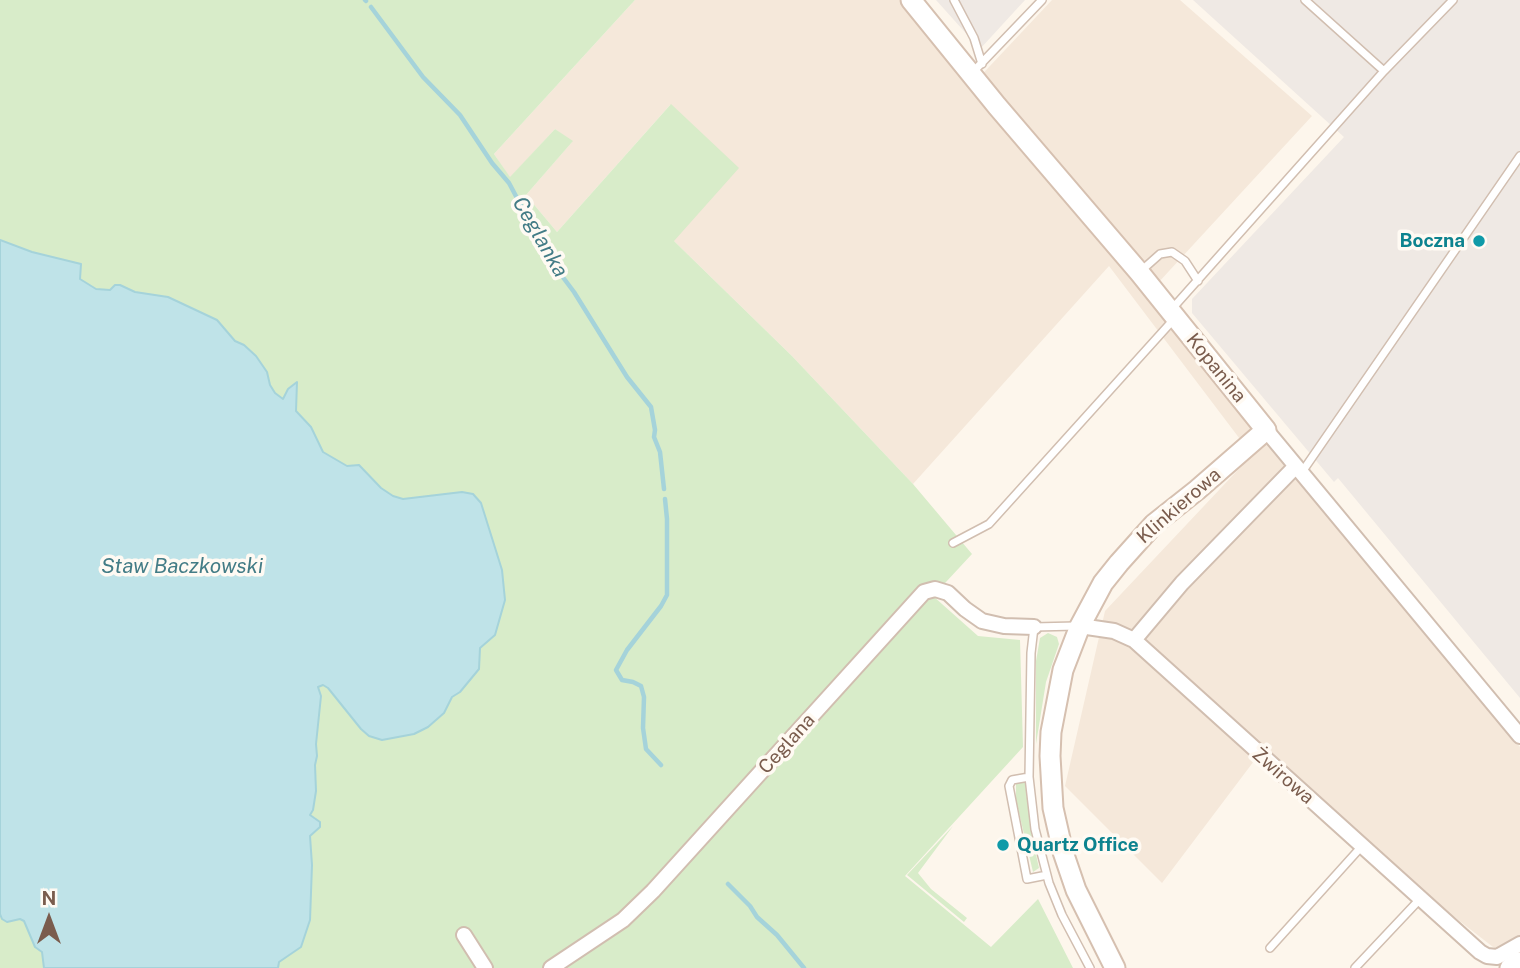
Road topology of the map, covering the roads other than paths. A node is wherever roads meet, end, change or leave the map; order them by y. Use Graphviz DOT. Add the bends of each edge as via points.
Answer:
graph roads {
  1 [pos="911,0"];
  2 [pos="954,0"];
  3 [pos="1042,0"];
  4 [pos="1305,0"];
  5 [pos="1453,0"];
  6 [pos="977,69"];
  7 [pos="1384,71"];
  8 [pos="1520,156"];
  9 [pos="1139,272"];
  10 [pos="1198,281"];
  11 [pos="1173,314"];
  12 [pos="1266,430"];
  13 [pos="1299,469"];
  14 [pos="953,543"];
  15 [pos="1080,626"];
  16 [pos="1034,627"];
  17 [pos="1134,640"];
  18 [pos="1520,736"];
  19 [pos="1029,777"];
  20 [pos="1363,845"];
  21 [pos="1047,875"];
  22 [pos="1420,899"];
  23 [pos="464,935"];
  24 [pos="1520,944"];
  25 [pos="1105,947"];
  26 [pos="1270,948"];
  27 [pos="1520,962"];
  28 [pos="485,968"];
  29 [pos="551,968"];
  30 [pos="1090,968"];
  31 [pos="1115,968"];
  32 [pos="1123,968"];
  33 [pos="1355,968"];
  34 [pos="1510,968"];
  1 -- 6 [label="street, Kopanina"];
  2 -- 6 [label="lane" via="974,38"];
  3 -- 6 [label="lane"];
  4 -- 7 [label="lane"];
  5 -- 7 [label="lane"];
  6 -- 9 [label="street, Kopanina"];
  7 -- 10 [label="lane"];
  8 -- 13 [label="lane"];
  9 -- 10 [label="lane" via="1160,254 1172,252 1185,261"];
  9 -- 11 [label="street, Kopanina"];
  10 -- 11 [label="lane"];
  11 -- 12 [label="street, Kopanina"];
  11 -- 14 [label="lane" via="989,524"];
  12 -- 13 [label="street, Kopanina"];
  12 -- 15 [label="street, Klinkierowa" via="1136,542 1104,583"];
  13 -- 17 [label="street" via="1176,590"];
  13 -- 18 [label="street, Kopanina"];
  15 -- 16 [label="lane"];
  15 -- 17 [label="street, Żwirowa" via="1114,631"];
  15 -- 25 [label="street, Klinkierowa" via="1054,708 1051,783 1063,852 1082,905"];
  16 -- 19 [label="lane"];
  16 -- 29 [label="street, Ceglana" via="982,621 948,593 935,589 924,593 653,891 623,920"];
  17 -- 20 [label="street, Żwirowa"];
  19 -- 21 [label="lane"];
  19 -- 21 [label="lane" via="1012,780 1009,786 1027,879"];
  20 -- 22 [label="street, Żwirowa"];
  20 -- 26 [label="lane"];
  21 -- 30 [label="lane"];
  22 -- 24 [label="street, Żwirowa" via="1487,956 1497,957"];
  22 -- 33 [label="lane"];
  23 -- 28 [label="street"];
  25 -- 31 [label="street, Klinkierowa"];
  25 -- 32 [label="street, Klinkierowa"];
  27 -- 34 [label="street"];
}
